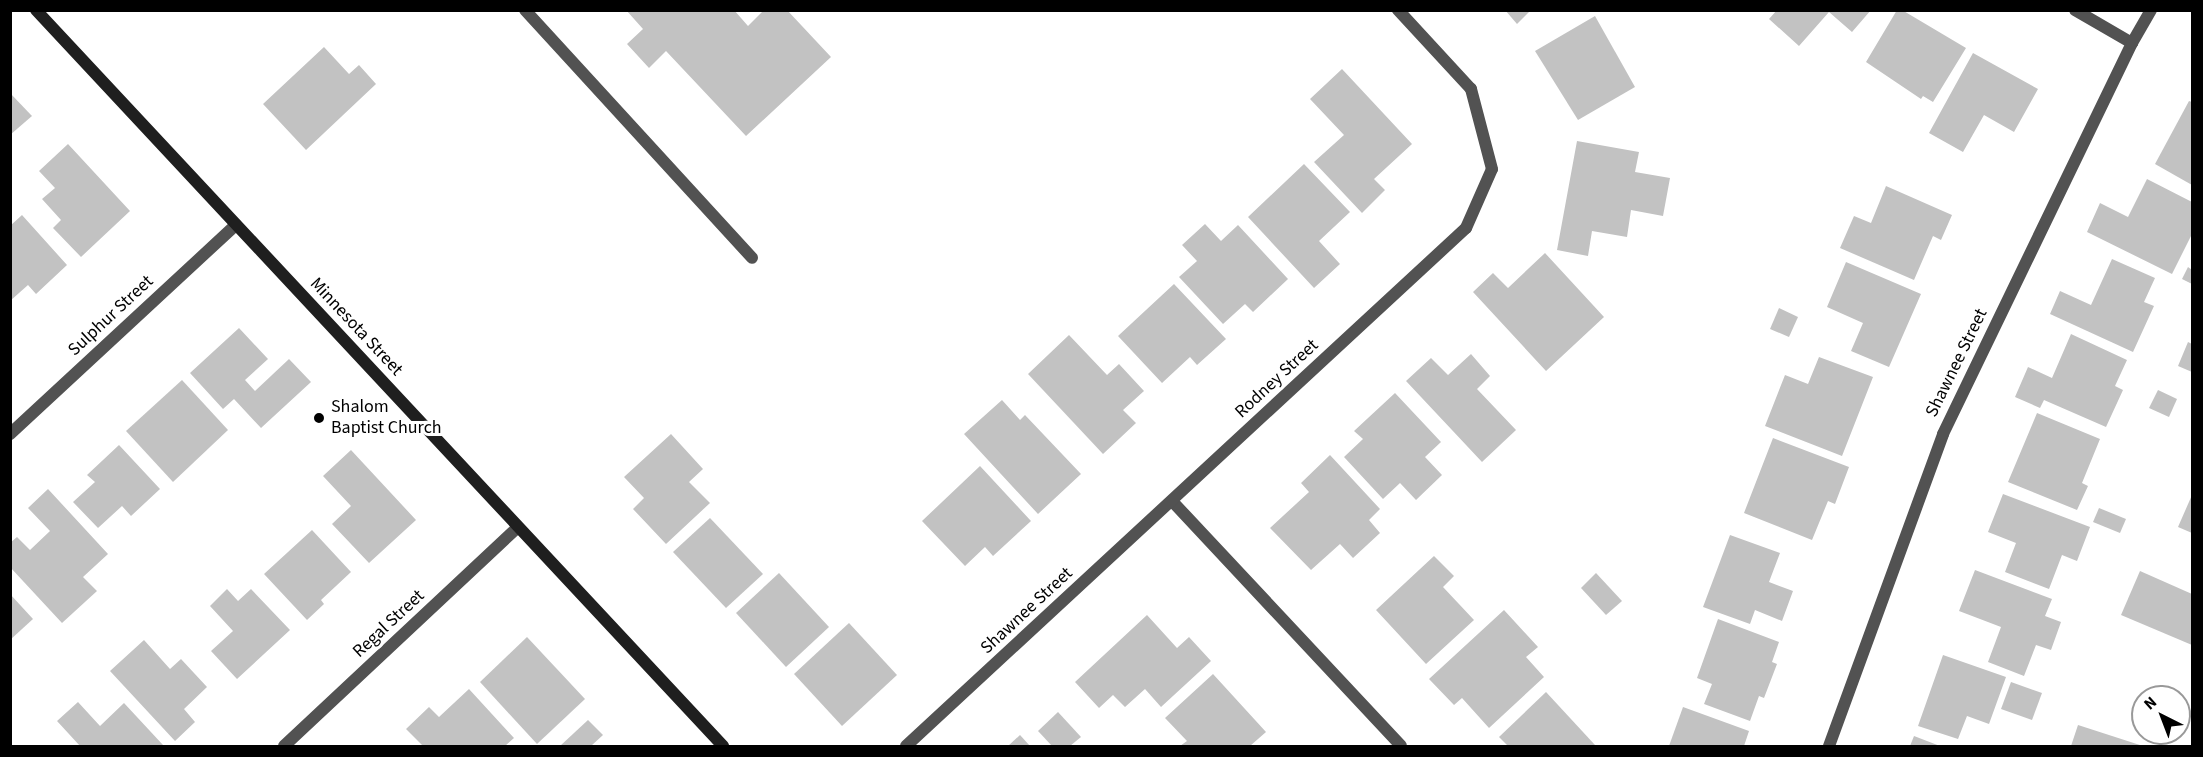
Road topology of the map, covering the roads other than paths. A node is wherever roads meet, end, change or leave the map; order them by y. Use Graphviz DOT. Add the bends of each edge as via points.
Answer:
graph roads {
  1 [pos="36,10"];
  2 [pos="525,10"];
  3 [pos="1398,10"];
  4 [pos="2075,10"];
  5 [pos="2151,10"];
  6 [pos="2132,43"];
  7 [pos="236,225"];
  8 [pos="752,258"];
  9 [pos="10,434"];
  10 [pos="1172,501"];
  11 [pos="518,527"];
  12 [pos="284,747"];
  13 [pos="723,747"];
  14 [pos="906,747"];
  15 [pos="1401,747"];
  16 [pos="1829,747"];
  1 -- 7 [label="street, Minnesota Street"];
  2 -- 8 [label="street"];
  3 -- 10 [label="street, Rodney Street" via="1472,89 1492,169 1466,228"];
  4 -- 6 [label="street"];
  5 -- 6 [label="street, Shawnee Street"];
  6 -- 16 [label="street, Shawnee Street" via="1943,434"];
  7 -- 9 [label="street, Sulphur Street"];
  7 -- 11 [label="street, Minnesota Street"];
  10 -- 14 [label="street, Shawnee Street"];
  10 -- 15 [label="street"];
  11 -- 12 [label="street, Regal Street"];
  11 -- 13 [label="street, Minnesota Street"];
}
